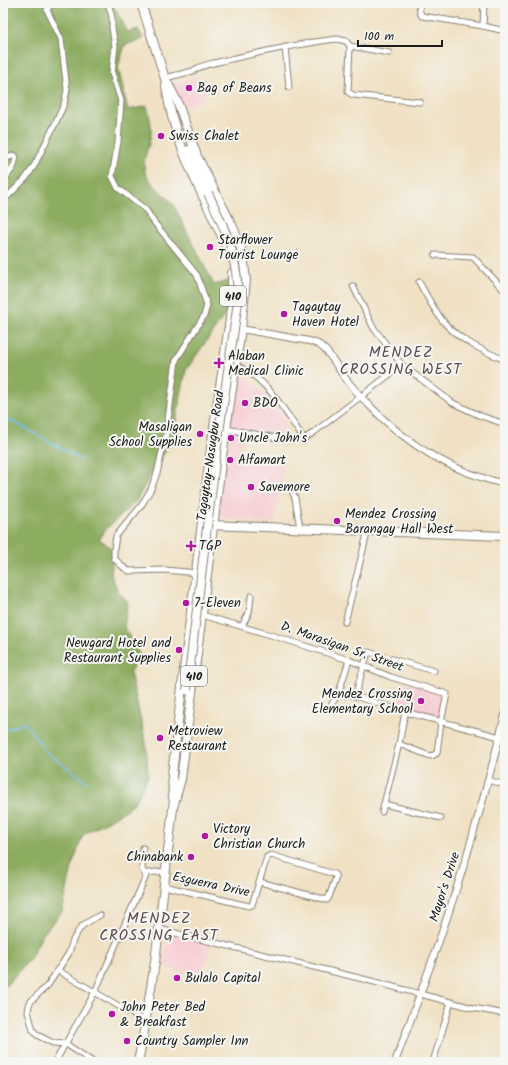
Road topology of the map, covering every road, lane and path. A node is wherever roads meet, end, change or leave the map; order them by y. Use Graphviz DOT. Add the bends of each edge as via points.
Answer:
graph roads {
  1 [pos="53,3"];
  2 [pos="108,3"];
  3 [pos="141,3"];
  4 [pos="419,3"];
  5 [pos="484,3"];
  6 [pos="483,26"];
  7 [pos="505,31"];
  8 [pos="350,46"];
  9 [pos="285,47"];
  10 [pos="389,52"];
  11 [pos="165,78"];
  12 [pos="289,87"];
  13 [pos="420,102"];
  14 [pos="3,160"];
  15 [pos="3,182"];
  16 [pos="3,201"];
  17 [pos="435,255"];
  18 [pos="419,282"];
  19 [pos="353,286"];
  20 [pos="505,291"];
  21 [pos="241,329"];
  22 [pos="505,360"];
  23 [pos="402,365"];
  24 [pos="235,366"];
  25 [pos="361,397"];
  26 [pos="505,424"];
  27 [pos="226,429"];
  28 [pos="304,439"];
  29 [pos="505,484"];
  30 [pos="292,491"];
  31 [pos="202,525"];
  32 [pos="213,525"];
  33 [pos="300,528"];
  34 [pos="368,530"];
  35 [pos="505,536"];
  36 [pos="196,572"];
  37 [pos="207,574"];
  38 [pos="251,596"];
  39 [pos="202,615"];
  40 [pos="345,622"];
  41 [pos="242,626"];
  42 [pos="348,660"];
  43 [pos="365,667"];
  44 [pos="434,671"];
  45 [pos="339,692"];
  46 [pos="355,696"];
  47 [pos="329,709"];
  48 [pos="404,712"];
  49 [pos="505,715"];
  50 [pos="441,722"];
  51 [pos="500,737"];
  52 [pos="399,744"];
  53 [pos="488,780"];
  54 [pos="505,785"];
  55 [pos="174,804"];
  56 [pos="384,804"];
  57 [pos="382,812"];
  58 [pos="441,818"];
  59 [pos="143,848"];
  60 [pos="165,871"];
  61 [pos="146,876"];
  62 [pos="260,882"];
  63 [pos="164,886"];
  64 [pos="100,915"];
  65 [pos="159,929"];
  66 [pos="57,970"];
  67 [pos="95,992"];
  68 [pos="421,994"];
  69 [pos="451,1002"];
  70 [pos="505,1014"];
  71 [pos="146,1022"];
  72 [pos="66,1044"];
  73 [pos="55,1062"];
  74 [pos="92,1062"];
  75 [pos="138,1062"];
  76 [pos="395,1062"];
  77 [pos="433,1062"];
  1 -- 16 [label="street" via="47,10 61,39 67,90 64,104 34,166"];
  2 -- 36 [label="street" via="115,46 112,73 121,101 112,176 118,188 146,210 197,275 208,305 204,316 176,360 166,435 157,473 141,506 116,536 114,558 129,571"];
  3 -- 11 [label="main road, Tagaytay-Nasugbu Road / 410"];
  4 -- 6 [label="street" via="422,16"];
  5 -- 6 [label="street"];
  6 -- 7 [label="street"];
  8 -- 9 [label="street" via="346,41 337,39"];
  8 -- 10 [label="street"];
  8 -- 13 [label="street" via="348,92 353,95"];
  9 -- 11 [label="street" via="215,63"];
  9 -- 12 [label="street"];
  11 -- 21 [label="main road, Tagaytay-Nasugbu Road / 410" via="197,156 230,220 244,256 246,280"];
  11 -- 31 [label="main road, Tagaytay-Nasugbu Road / 410" via="168,104 186,162 225,243 233,280 232,305"];
  11 -- 55 [label="main road, Tagaytay-Nasugbu Road, bridge" via="194,162 232,247 238,302 220,424"];
  14 -- 15 [label="street" via="14,155 16,157 14,166"];
  17 -- 20 [label="street" via="473,257"];
  18 -- 22 [label="street" via="443,321 456,334"];
  19 -- 23 [label="street" via="373,327"];
  21 -- 24 [label="main road, Tagaytay-Nasugbu Road / 410"];
  21 -- 25 [label="street" via="319,345"];
  23 -- 25 [label="street"];
  23 -- 26 [label="street" via="453,403"];
  24 -- 27 [label="main road, Tagaytay-Nasugbu Road / 410"];
  24 -- 28 [label="street" via="247,371 261,382"];
  25 -- 28 [label="street"];
  25 -- 29 [label="street" via="386,422 425,452 474,475"];
  27 -- 28 [label="street" via="289,440"];
  27 -- 32 [label="main road, Tagaytay-Nasugbu Road / 410"];
  30 -- 33 [label="street"];
  31 -- 32 [label="main road"];
  31 -- 36 [label="main road, Tagaytay-Nasugbu Road / 410"];
  32 -- 33 [label="main road"];
  32 -- 37 [label="main road, Tagaytay-Nasugbu Road / 410"];
  33 -- 34 [label="main road"];
  34 -- 35 [label="main road"];
  34 -- 40 [label="street"];
  36 -- 37 [label="street"];
  36 -- 55 [label="main road, Tagaytay-Nasugbu Road / 410" via="172,775"];
  37 -- 39 [label="main road, Tagaytay-Nasugbu Road / 410"];
  38 -- 41 [label="street" via="249,613"];
  39 -- 41 [label="street, D. Marasigan Sr. Street"];
  39 -- 55 [label="main road, Tagaytay-Nasugbu Road / 410" via="181,779"];
  41 -- 42 [label="street, D. Marasigan Sr. Street"];
  42 -- 43 [label="street, D. Marasigan Sr. Street"];
  42 -- 45 [label="street"];
  43 -- 44 [label="street" via="368,652"];
  43 -- 46 [label="street"];
  43 -- 50 [label="street, D. Marasigan Sr. Street" via="447,694"];
  45 -- 46 [label="street"];
  45 -- 47 [label="street"];
  46 -- 48 [label="street"];
  48 -- 50 [label="street"];
  48 -- 52 [label="street"];
  49 -- 51 [label="street, Mayor's Drive"];
  50 -- 51 [label="street"];
  50 -- 52 [label="street" via="437,752 434,755 430,756"];
  51 -- 53 [label="street, Mayor's Drive"];
  52 -- 56 [label="street"];
  53 -- 54 [label="street"];
  53 -- 68 [label="street, Mayor's Drive" via="455,893"];
  55 -- 60 [label="main road, Tagaytay-Nasugbu Road / 410"];
  56 -- 57 [label="street"];
  56 -- 58 [label="street"];
  59 -- 61 [label="street" via="142,868"];
  60 -- 61 [label="street" via="148,873"];
  60 -- 63 [label="main road, Tagaytay-Nasugbu Road / 410"];
  61 -- 67 [label="street"];
  62 -- 62 [label="street, Esguerra Drive" via="267,857 271,855 334,874 336,877 327,900"];
  62 -- 63 [label="street, Esguerra Drive" via="254,903 249,906"];
  63 -- 65 [label="main road, Tagaytay-Nasugbu Road / 410"];
  64 -- 66 [label="street" via="83,924 73,940 69,953"];
  65 -- 68 [label="street"];
  65 -- 71 [label="main road, Tagaytay-Nasugbu Road / 410"];
  66 -- 67 [label="street"];
  66 -- 72 [label="street" via="48,985 31,1001 28,1012 32,1030 37,1036 53,1043"];
  67 -- 71 [label="street"];
  67 -- 72 [label="street"];
  68 -- 69 [label="street"];
  68 -- 76 [label="street, Mayor's Drive"];
  69 -- 70 [label="street"];
  69 -- 77 [label="street"];
  71 -- 75 [label="main road, Tagaytay-Nasugbu Road / 410"];
  72 -- 73 [label="street"];
  72 -- 74 [label="street"];
}
